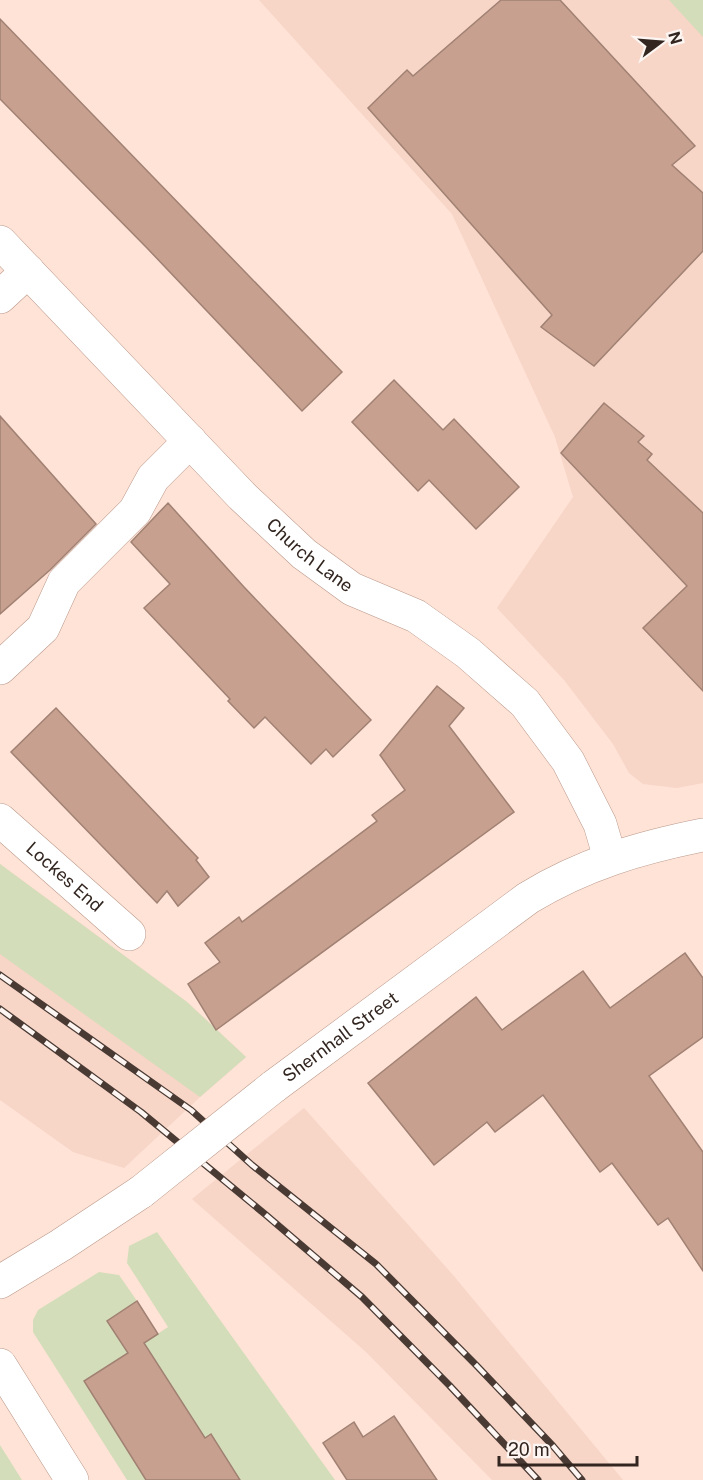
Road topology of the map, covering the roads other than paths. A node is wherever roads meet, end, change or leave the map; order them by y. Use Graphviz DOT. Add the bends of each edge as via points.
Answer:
graph roads {
  1 [pos="0,242"];
  2 [pos="28,271"];
  3 [pos="0,297"];
  4 [pos="190,441"];
  5 [pos="0,668"];
  6 [pos="0,820"];
  7 [pos="703,835"];
  8 [pos="610,858"];
  9 [pos="129,934"];
  10 [pos="0,1282"];
  11 [pos="0,1365"];
  12 [pos="72,1480"];
  1 -- 2 [label="street, Church Lane"];
  2 -- 3 [label="street"];
  2 -- 4 [label="street, Church Lane"];
  4 -- 5 [label="street" via="153,478 135,511 64,582 43,628"];
  4 -- 8 [label="street, Church Lane" via="304,554 352,589 416,616 468,653 525,703 568,761 600,824"];
  6 -- 9 [label="street, Lockes End"];
  7 -- 8 [label="street, Shernhall Street"];
  8 -- 10 [label="street, Shernhall Street, bridge" via="559,879 528,898 273,1087 141,1192"];
  11 -- 12 [label="street"];
}
